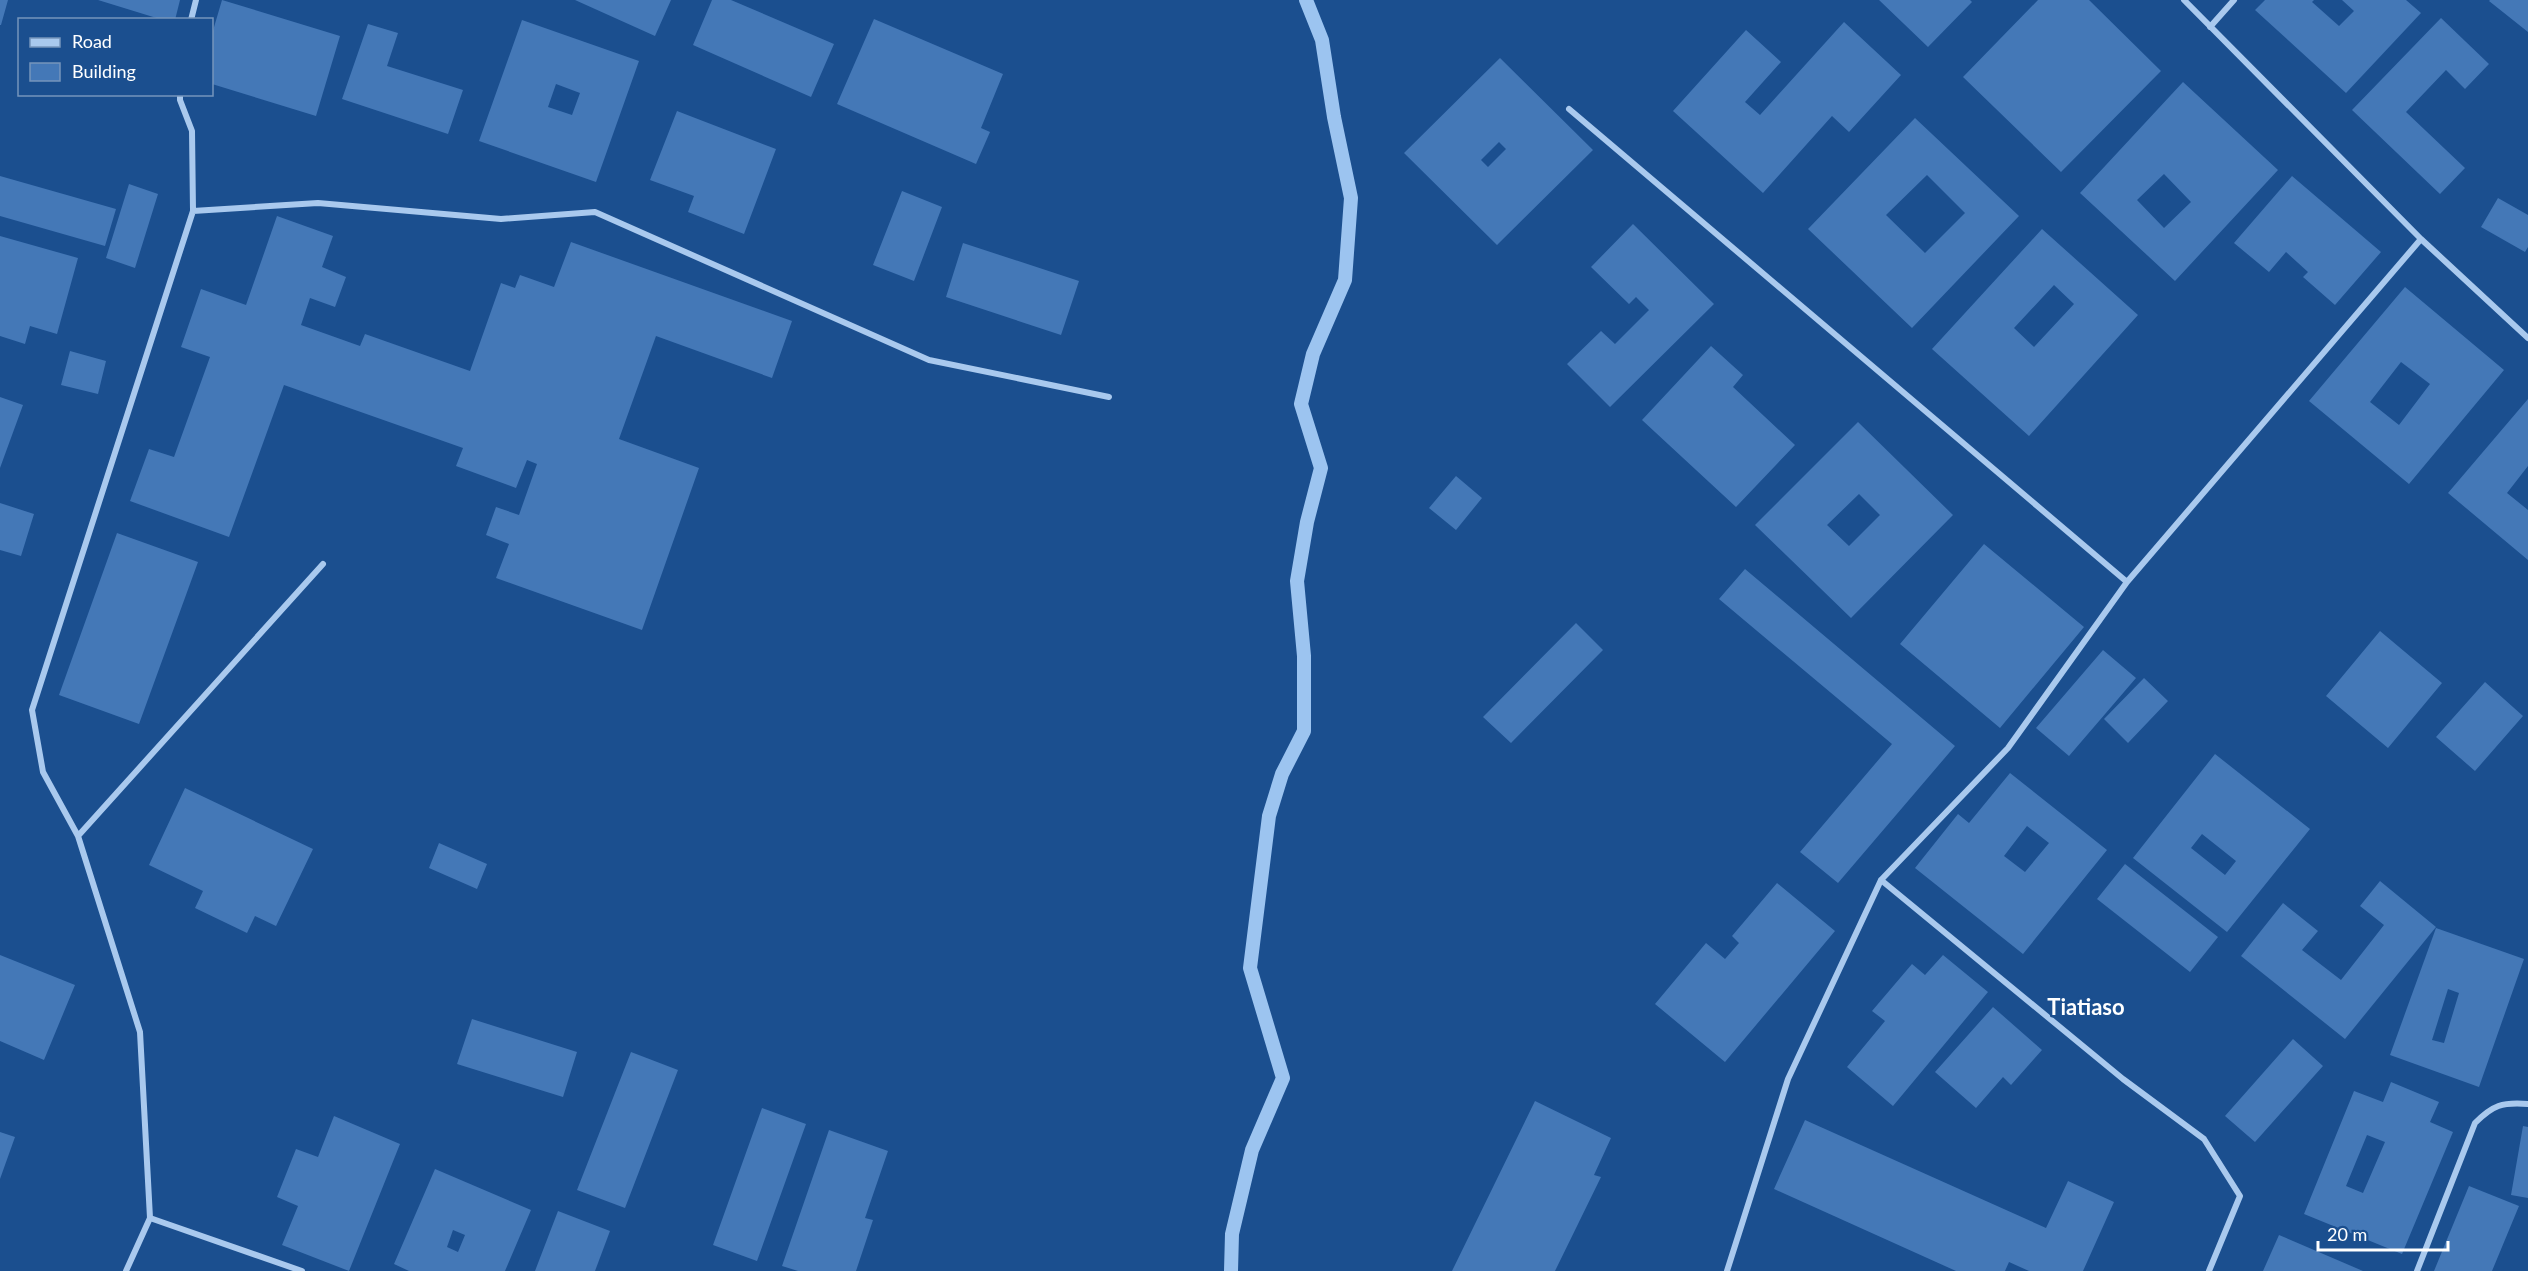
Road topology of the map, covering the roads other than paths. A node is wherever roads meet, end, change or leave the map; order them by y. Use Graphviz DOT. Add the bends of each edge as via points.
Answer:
graph roads {
  1 [pos="196,0"];
  2 [pos="2184,0"];
  3 [pos="2235,0"];
  4 [pos="192,18"];
  5 [pos="2210,27"];
  6 [pos="180,96"];
  7 [pos="1569,109"];
  8 [pos="193,211"];
  9 [pos="2421,240"];
  10 [pos="2528,338"];
  11 [pos="1109,398"];
  12 [pos="323,564"];
  13 [pos="2127,582"];
  14 [pos="78,836"];
  15 [pos="1881,880"];
  16 [pos="2528,1104"];
  17 [pos="150,1218"];
  18 [pos="126,1271"];
  19 [pos="302,1271"];
  20 [pos="1727,1271"];
  21 [pos="2209,1271"];
  22 [pos="2417,1271"];
  1 -- 4 [label="street"];
  2 -- 5 [label="street"];
  3 -- 5 [label="street"];
  5 -- 9 [label="street"];
  6 -- 8 [label="street" via="192,131"];
  7 -- 13 [label="street"];
  8 -- 11 [label="street" via="318,203 501,219 595,212 929,360"];
  8 -- 14 [label="street" via="32,710 43,772"];
  9 -- 10 [label="street"];
  9 -- 13 [label="street"];
  12 -- 14 [label="street"];
  13 -- 15 [label="street" via="2008,748"];
  14 -- 17 [label="street" via="140,1032"];
  15 -- 20 [label="street" via="1788,1079"];
  15 -- 21 [label="street" via="2123,1079 2204,1139 2240,1196"];
  16 -- 22 [label="street" via="2508,1103 2489,1109 2475,1123"];
  17 -- 18 [label="street"];
  17 -- 19 [label="street"];
}
